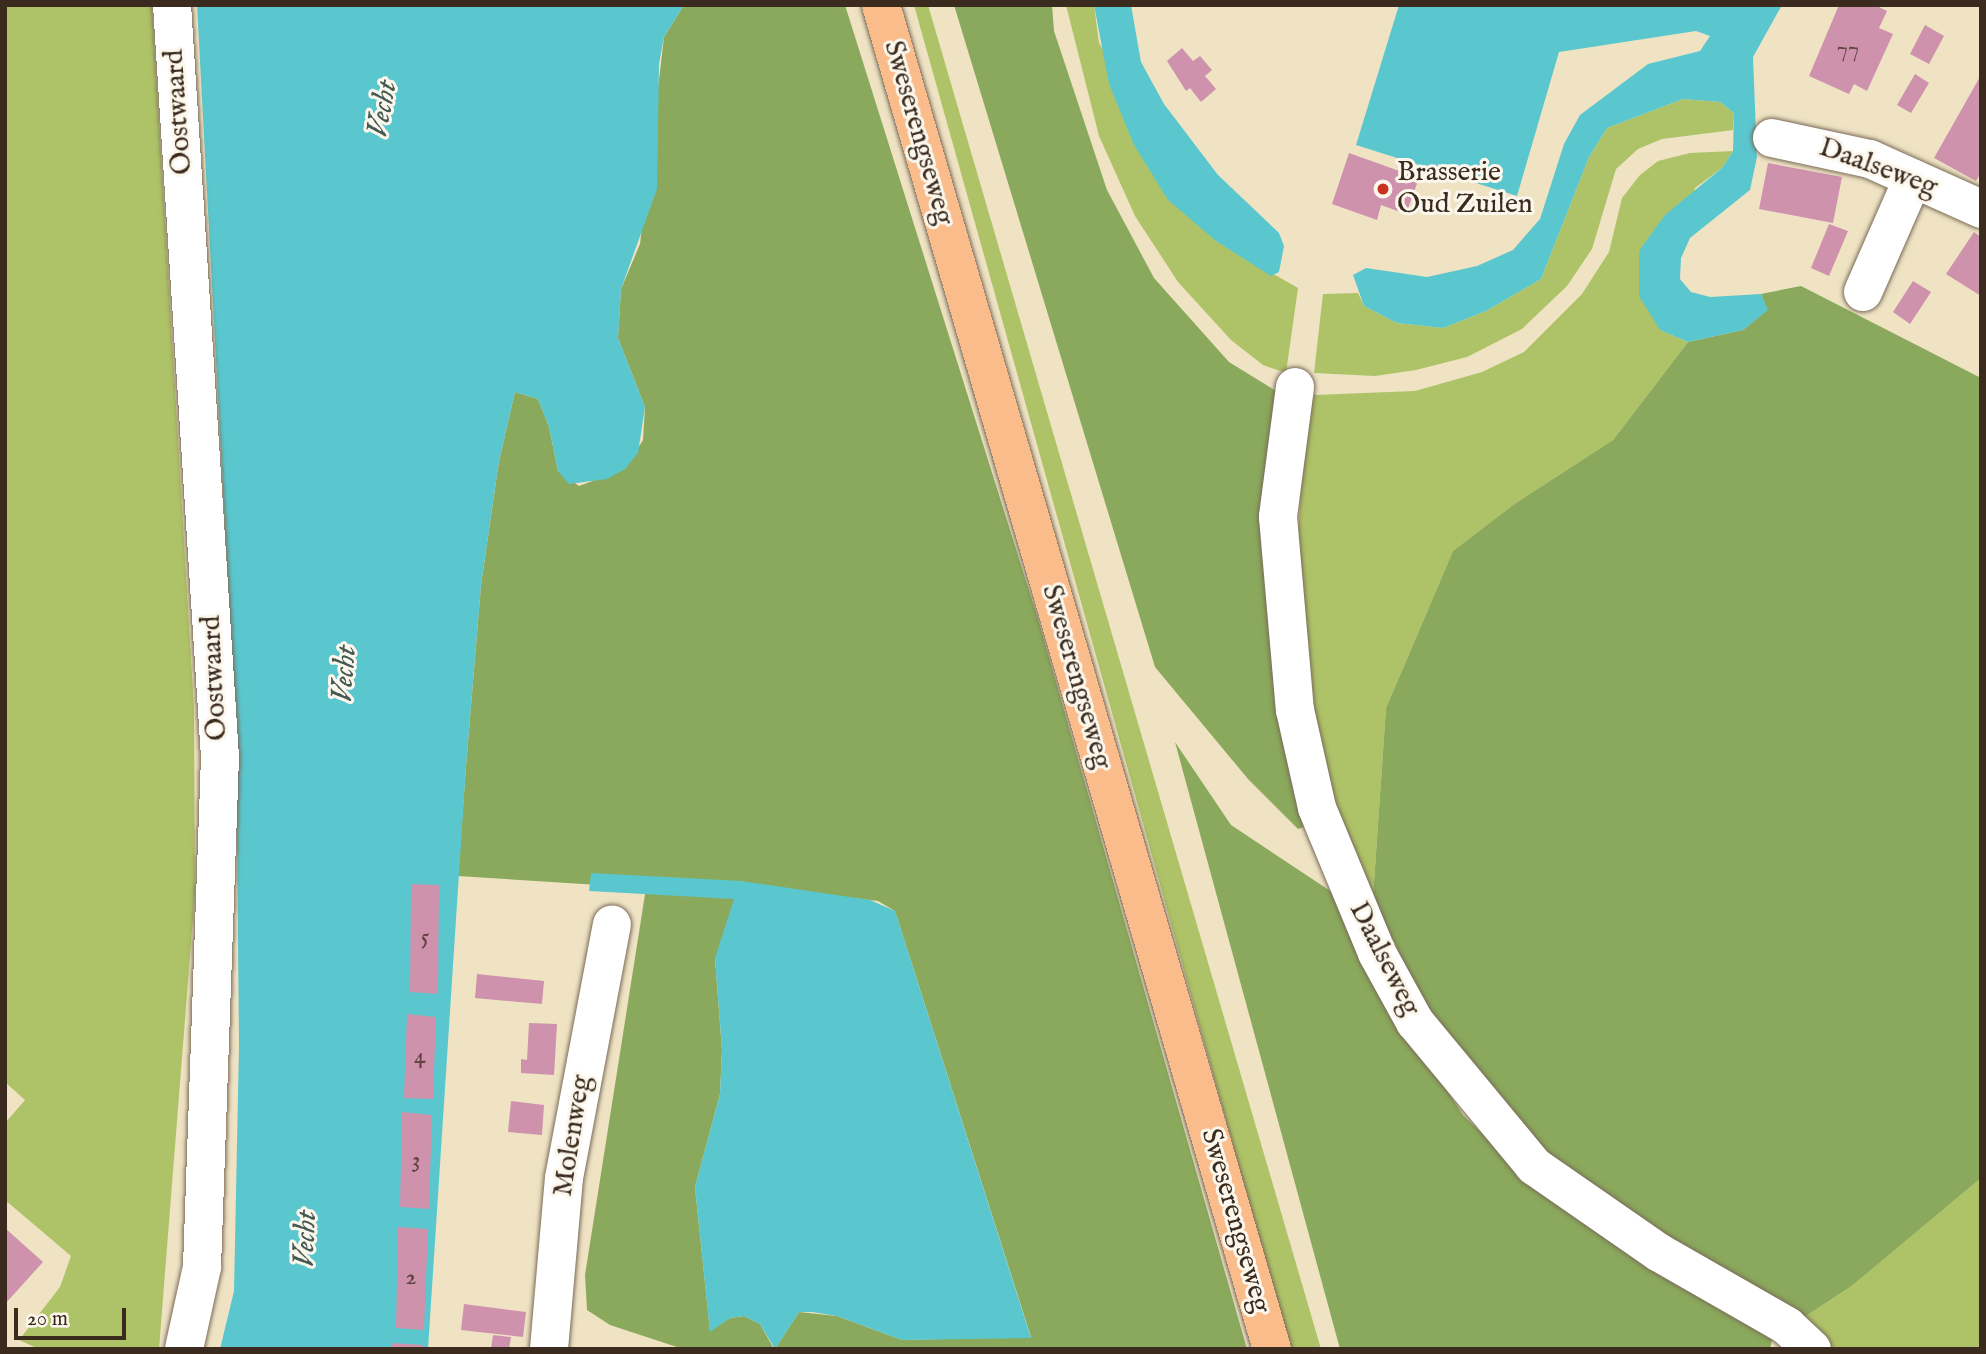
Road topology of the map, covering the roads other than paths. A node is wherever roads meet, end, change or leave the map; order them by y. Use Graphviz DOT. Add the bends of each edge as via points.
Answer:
graph roads {
  1 [pos="173,5"];
  2 [pos="881,5"];
  3 [pos="1772,138"];
  4 [pos="1913,178"];
  5 [pos="1981,209"];
  6 [pos="1864,292"];
  7 [pos="1295,387"];
  8 [pos="611,925"];
  9 [pos="184,1349"];
  10 [pos="549,1349"];
  11 [pos="1272,1349"];
  12 [pos="1812,1349"];
  1 -- 9 [label="street, Oostwaard" via="219,757 202,1267"];
  2 -- 11 [label="main road, Sweserengseweg"];
  3 -- 4 [label="street, Daalseweg" via="1841,150"];
  4 -- 5 [label="street, Daalseweg"];
  4 -- 6 [label="street"];
  7 -- 12 [label="street, Daalseweg" via="1278,517 1295,710 1317,808 1377,953 1416,1022 1534,1166 1658,1252 1787,1326"];
  8 -- 10 [label="street, Molenweg" via="564,1178"];
}
